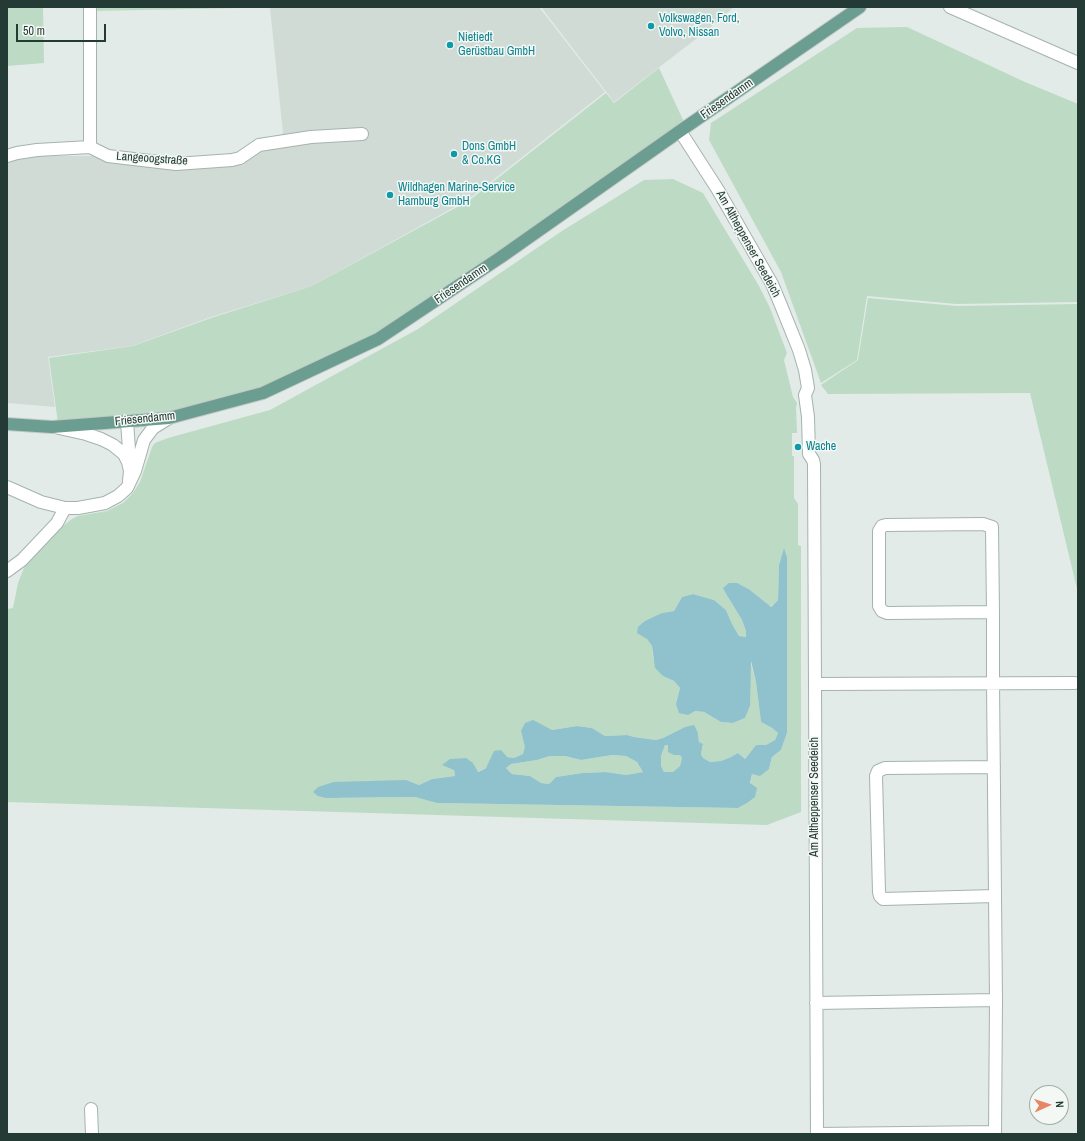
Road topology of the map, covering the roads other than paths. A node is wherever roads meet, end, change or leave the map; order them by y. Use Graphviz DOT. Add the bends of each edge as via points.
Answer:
graph roads {
  1 [pos="90,7"];
  2 [pos="860,7"];
  3 [pos="950,7"];
  4 [pos="1078,63"];
  5 [pos="680,131"];
  6 [pos="362,134"];
  7 [pos="90,147"];
  8 [pos="7,156"];
  9 [pos="169,418"];
  10 [pos="131,421"];
  11 [pos="7,424"];
  12 [pos="52,427"];
  13 [pos="144,440"];
  14 [pos="130,471"];
  15 [pos="7,487"];
  16 [pos="127,488"];
  17 [pos="65,508"];
  18 [pos="7,571"];
  19 [pos="993,612"];
  20 [pos="993,683"];
  21 [pos="1076,683"];
  22 [pos="815,684"];
  23 [pos="994,767"];
  24 [pos="995,896"];
  25 [pos="996,1000"];
  26 [pos="816,1003"];
  27 [pos="91,1109"];
  28 [pos="995,1133"];
  29 [pos="92,1134"];
  30 [pos="816,1134"];
  1 -- 7 [label="street"];
  2 -- 5 [label="main road, Friesendamm"];
  3 -- 4 [label="street"];
  5 -- 9 [label="main road, Friesendamm" via="501,257 378,339 263,393"];
  5 -- 22 [label="street, Am Altheppenser Seedeich" via="718,190 772,284 805,370 808,388 805,395 809,454 813,460"];
  6 -- 7 [label="street, Langeoogstraße" via="311,137 259,145 240,158 232,160 176,164 108,156"];
  7 -- 8 [label="street, Langeoogstraße" via="37,150"];
  9 -- 10 [label="main road, Friesendamm"];
  9 -- 13 [label="street" via="153,428"];
  10 -- 12 [label="main road, Friesendamm"];
  10 -- 13 [label="street" via="144,426"];
  10 -- 14 [label="street"];
  11 -- 12 [label="main road, Friesendamm"];
  12 -- 14 [label="street" via="86,434 113,445 124,454"];
  13 -- 16 [label="street"];
  14 -- 16 [label="street"];
  15 -- 17 [label="street" via="41,502"];
  16 -- 17 [label="street" via="105,503"];
  17 -- 18 [label="street" via="58,523 22,560"];
  19 -- 19 [label="street" via="882,611 879,606 879,531 882,526 983,524 992,527"];
  19 -- 20 [label="street"];
  20 -- 21 [label="street"];
  20 -- 22 [label="street"];
  20 -- 23 [label="street"];
  22 -- 26 [label="street, Am Altheppenser Seedeich"];
  23 -- 24 [label="street"];
  23 -- 24 [label="street" via="884,768 878,771 876,776 880,896 883,899"];
  24 -- 25 [label="street"];
  25 -- 26 [label="street"];
  25 -- 28 [label="street"];
  26 -- 30 [label="street, Am Altheppenser Seedeich"];
  27 -- 29 [label="street"];
  28 -- 30 [label="street"];
}
